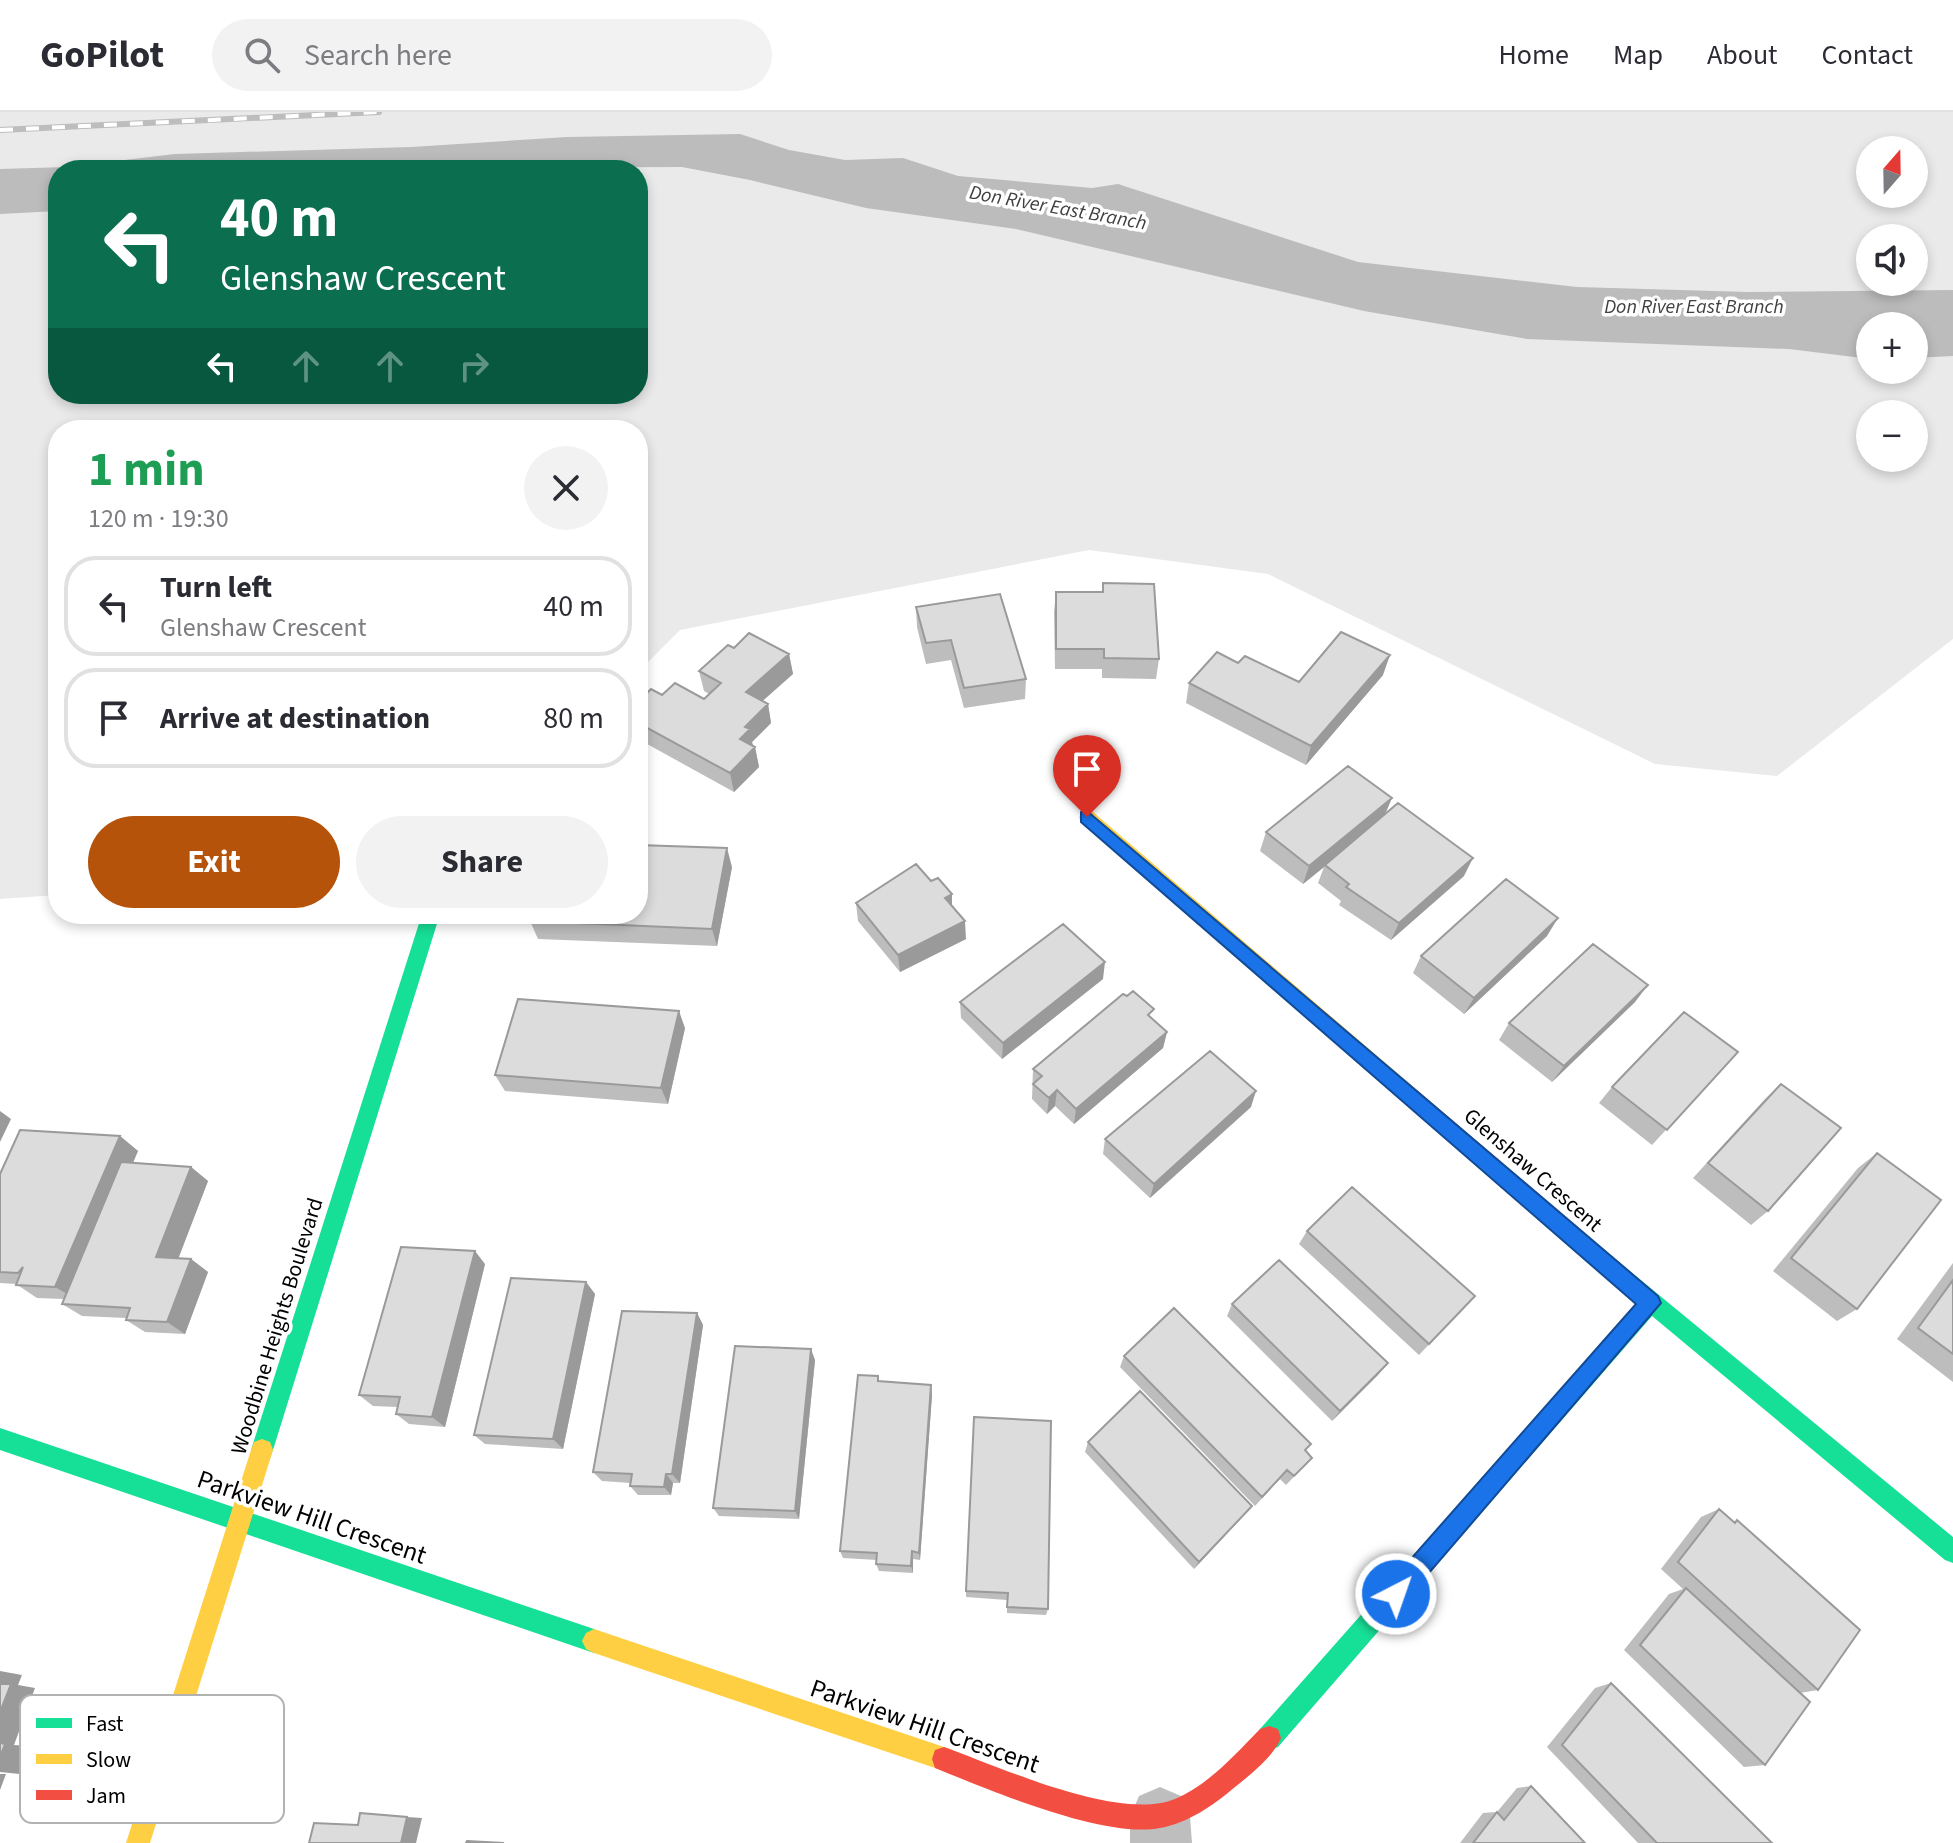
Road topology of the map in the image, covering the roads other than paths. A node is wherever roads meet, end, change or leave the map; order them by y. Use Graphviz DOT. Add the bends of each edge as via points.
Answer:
graph roads {
  1 [pos="1087,817"];
  2 [pos="428,924"];
  3 [pos="1650,1303"];
  4 [pos="0,1439"];
  5 [pos="242,1521"];
  6 [pos="1953,1552"];
  7 [pos="186,1695"];
  8 [pos="144,1823"];
  9 [pos="1160,1830"];
  10 [pos="138,1843"];
  1 -- 3 [label="street, Glenshaw Crescent"];
  2 -- 5 [label="street, Woodbine Heights Boulevard"];
  3 -- 6 [label="street, Glenshaw Crescent"];
  3 -- 9 [label="street, Parkview Hill Crescent" via="1272,1735 1219,1787"];
  4 -- 5 [label="street, Parkview Hill Crescent"];
  5 -- 7 [label="street, Woodbine Heights Boulevard"];
  5 -- 9 [label="street, Parkview Hill Crescent"];
  8 -- 10 [label="street, Woodbine Heights Boulevard"];
}
